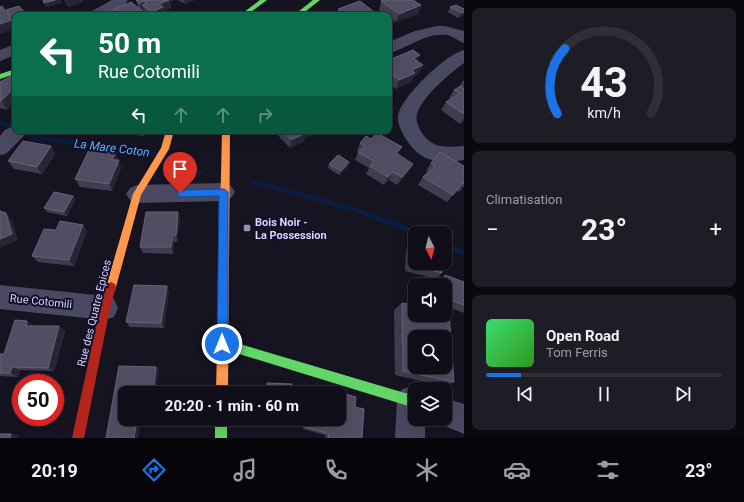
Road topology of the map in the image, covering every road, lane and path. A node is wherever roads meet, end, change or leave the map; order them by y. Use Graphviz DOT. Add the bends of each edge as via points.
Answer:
graph roads {
  1 [pos="122,0"];
  2 [pos="264,0"];
  3 [pos="317,0"];
  4 [pos="100,12"];
  5 [pos="247,12"];
  6 [pos="301,12"];
  7 [pos="464,38"];
  8 [pos="392,47"];
  9 [pos="12,50"];
  10 [pos="464,55"];
  11 [pos="0,56"];
  12 [pos="12,72"];
  13 [pos="0,77"];
  14 [pos="170,134"];
  15 [pos="226,134"];
  16 [pos="464,153"];
  17 [pos="224,192"];
  18 [pos="137,194"];
  19 [pos="0,297"];
  20 [pos="105,308"];
  21 [pos="222,344"];
  22 [pos="222,386"];
  23 [pos="408,400"];
  24 [pos="452,415"];
  25 [pos="464,419"];
  26 [pos="221,426"];
  27 [pos="411,426"];
  28 [pos="78,438"];
  29 [pos="221,438"];
  30 [pos="410,438"];
  1 -- 4 [label="street"];
  2 -- 5 [label="street"];
  3 -- 6 [label="street"];
  7 -- 8 [label="street" via="453,32 438,30 425,32"];
  9 -- 11 [label="street"];
  10 -- 16 [label="street" via="441,72 412,104 407,116 409,128 417,141 429,152 448,155"];
  12 -- 13 [label="street"];
  14 -- 18 [label="street" via="165,149"];
  15 -- 17 [label="street"];
  17 -- 18 [label="street"];
  17 -- 21 [label="street"];
  18 -- 20 [label="street, Rue des Quatre Epices"];
  19 -- 20 [label="street, Rue Cotomili"];
  20 -- 28 [label="street, Rue des Quatre Epices"];
  21 -- 22 [label="street"];
  21 -- 23 [label="street"];
  24 -- 25 [label="street"];
  26 -- 29 [label="street"];
  27 -- 30 [label="street"];
}
